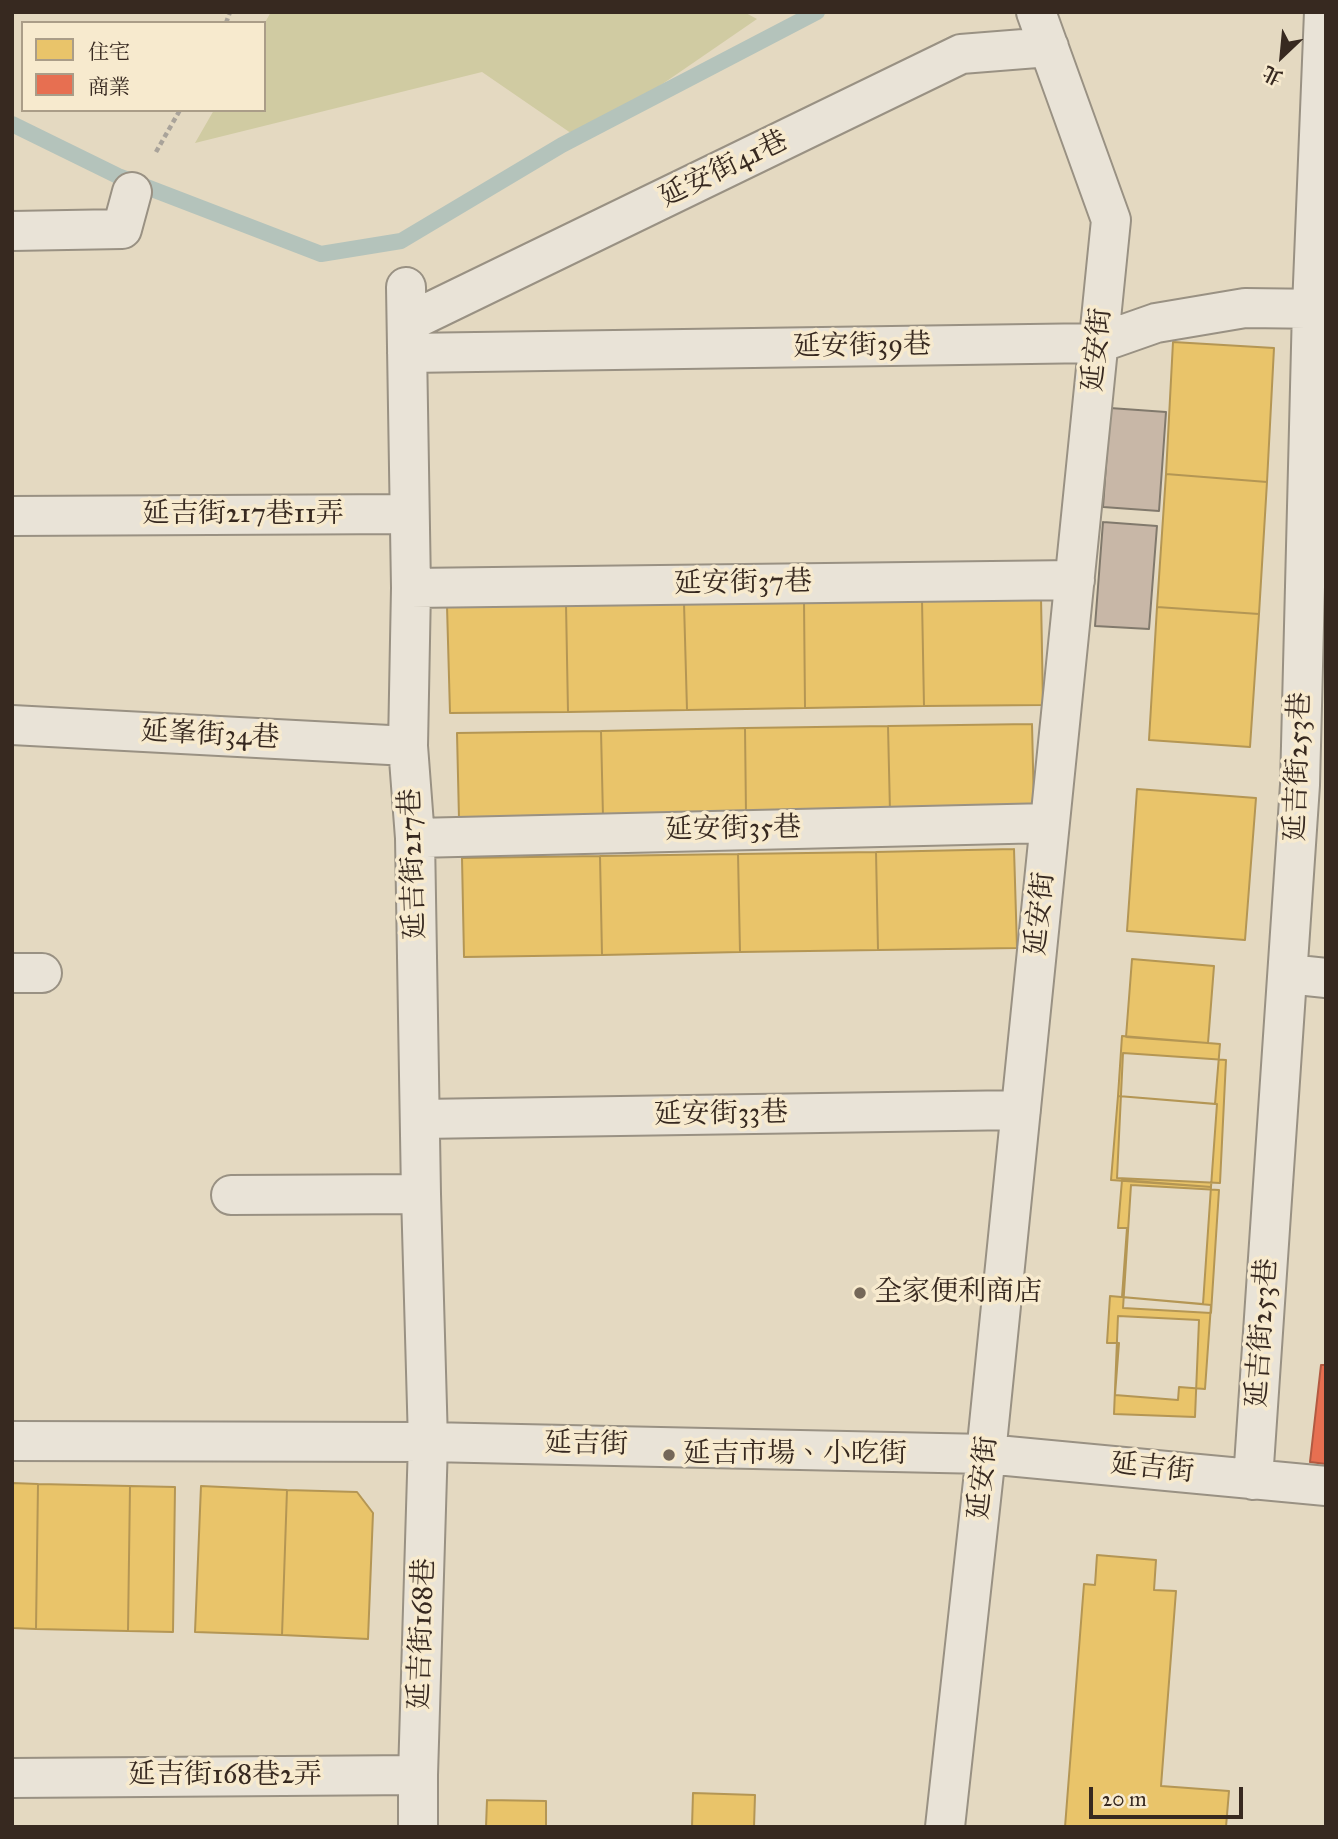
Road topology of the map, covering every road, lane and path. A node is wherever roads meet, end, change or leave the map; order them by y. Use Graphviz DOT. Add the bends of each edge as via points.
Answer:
graph roads {
  1 [pos="1037,12"];
  2 [pos="1324,12"];
  3 [pos="1049,47"];
  4 [pos="132,192"];
  5 [pos="12,232"];
  6 [pos="1319,309"];
  7 [pos="407,321"];
  8 [pos="1099,343"];
  9 [pos="410,514"];
  10 [pos="12,516"];
  11 [pos="1075,579"];
  12 [pos="411,588"];
  13 [pos="12,726"];
  14 [pos="408,747"];
  15 [pos="1313,785"];
  16 [pos="1051,823"];
  17 [pos="415,838"];
  18 [pos="1288,974"];
  19 [pos="1326,978"];
  20 [pos="1021,1110"];
  21 [pos="420,1119"];
  22 [pos="421,1194"];
  23 [pos="231,1195"];
  24 [pos="12,1441"];
  25 [pos="428,1442"];
  26 [pos="986,1454"];
  27 [pos="1253,1479"];
  28 [pos="1326,1486"];
  29 [pos="418,1775"];
  30 [pos="22,1778"];
  31 [pos="418,1827"];
  32 [pos="945,1827"];
  1 -- 3 [label="street, 延安街"];
  2 -- 6 [label="street, 延吉街253巷"];
  3 -- 7 [label="street, 延安街41巷" via="961,54"];
  3 -- 8 [label="street, 延安街" via="1111,220"];
  4 -- 5 [label="street" via="122,229"];
  6 -- 8 [label="street, 延安街39巷" via="1245,308 1156,323"];
  6 -- 15 [label="street, 延吉街253巷"];
  7 -- 8 [label="street, 延安街39巷"];
  7 -- 9 [label="street, 延吉街217巷"];
  8 -- 11 [label="street, 延安街"];
  9 -- 10 [label="street, 延吉街217巷11弄"];
  9 -- 12 [label="street, 延吉街217巷"];
  11 -- 12 [label="street, 延安街37巷"];
  11 -- 16 [label="street, 延安街"];
  12 -- 14 [label="street, 延吉街217巷"];
  13 -- 14 [label="street, 延峯街34巷"];
  14 -- 17 [label="street, 延吉街217巷"];
  15 -- 18 [label="street, 延吉街253巷"];
  16 -- 17 [label="street, 延安街35巷"];
  16 -- 20 [label="street, 延安街"];
  17 -- 21 [label="street, 延吉街217巷"];
  18 -- 19 [label="street"];
  18 -- 27 [label="street, 延吉街253巷"];
  20 -- 21 [label="street, 延安街33巷"];
  20 -- 26 [label="street, 延安街"];
  21 -- 22 [label="street, 延吉街217巷"];
  22 -- 23 [label="street"];
  22 -- 25 [label="street, 延吉街217巷"];
  24 -- 25 [label="street, 延吉街"];
  25 -- 26 [label="street, 延吉街"];
  25 -- 29 [label="street, 延吉街168巷"];
  26 -- 27 [label="street, 延吉街"];
  26 -- 32 [label="street, 延安街"];
  27 -- 28 [label="street, 延吉街"];
  29 -- 30 [label="street, 延吉街168巷2弄"];
  29 -- 31 [label="street, 延吉街168巷"];
}
